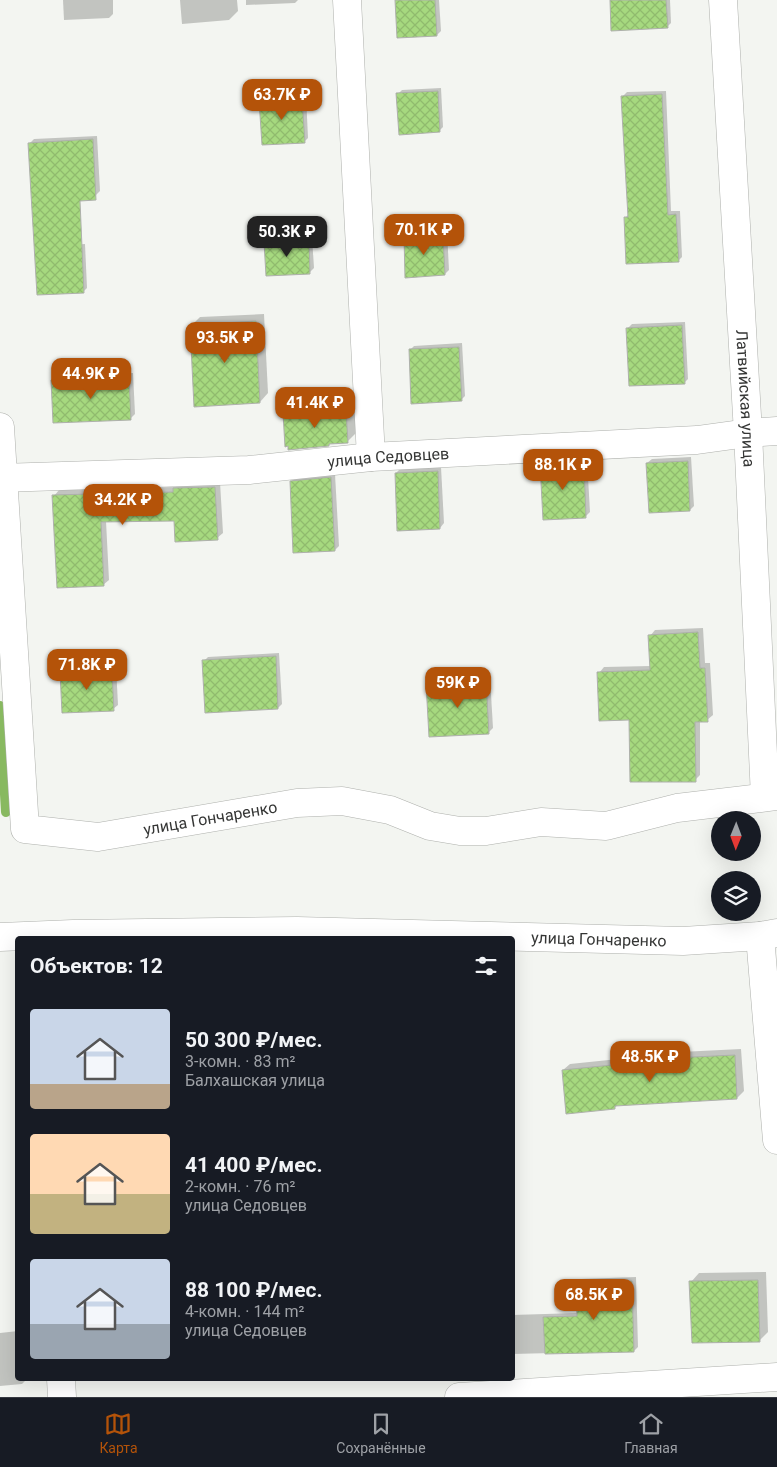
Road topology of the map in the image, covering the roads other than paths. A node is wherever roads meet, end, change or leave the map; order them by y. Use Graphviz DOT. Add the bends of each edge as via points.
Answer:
graph roads {
  1 [pos="347,0"];
  2 [pos="723,0"];
  3 [pos="0,427"];
  4 [pos="777,432"];
  5 [pos="748,433"];
  6 [pos="370,457"];
  7 [pos="2,478"];
  8 [pos="771,796"];
  9 [pos="768,934"];
  10 [pos="110,936"];
  11 [pos="490,936"];
  12 [pos="0,937"];
  13 [pos="15,937"];
  14 [pos="515,937"];
  15 [pos="777,1140"];
  16 [pos="777,1377"];
  17 [pos="62,1381"];
  18 [pos="62,1397"];
  19 [pos="459,1397"];
  1 -- 6 [label="street"];
  2 -- 5 [label="street, Латвийская улица"];
  3 -- 7 [label="street"];
  4 -- 5 [label="street, улица Седовцев"];
  5 -- 6 [label="street, улица Седовцев" via="697,440"];
  5 -- 8 [label="street, Латвийская улица"];
  6 -- 7 [label="street, улица Седовцев" via="250,470"];
  7 -- 8 [label="street, улица Гончаренко" via="25,829 98,837 297,804 342,801 390,810 430,826 460,831 486,831 540,822 606,826 677,808"];
  9 -- 14 [label="street, улица Гончаренко" via="683,941"];
  9 -- 15 [label="street"];
  10 -- 11 [label="street, улица Гончаренко" via="297,931"];
  12 -- 13 [label="street, улица Гончаренко"];
  16 -- 19 [label="street"];
  17 -- 18 [label="street"];
}
